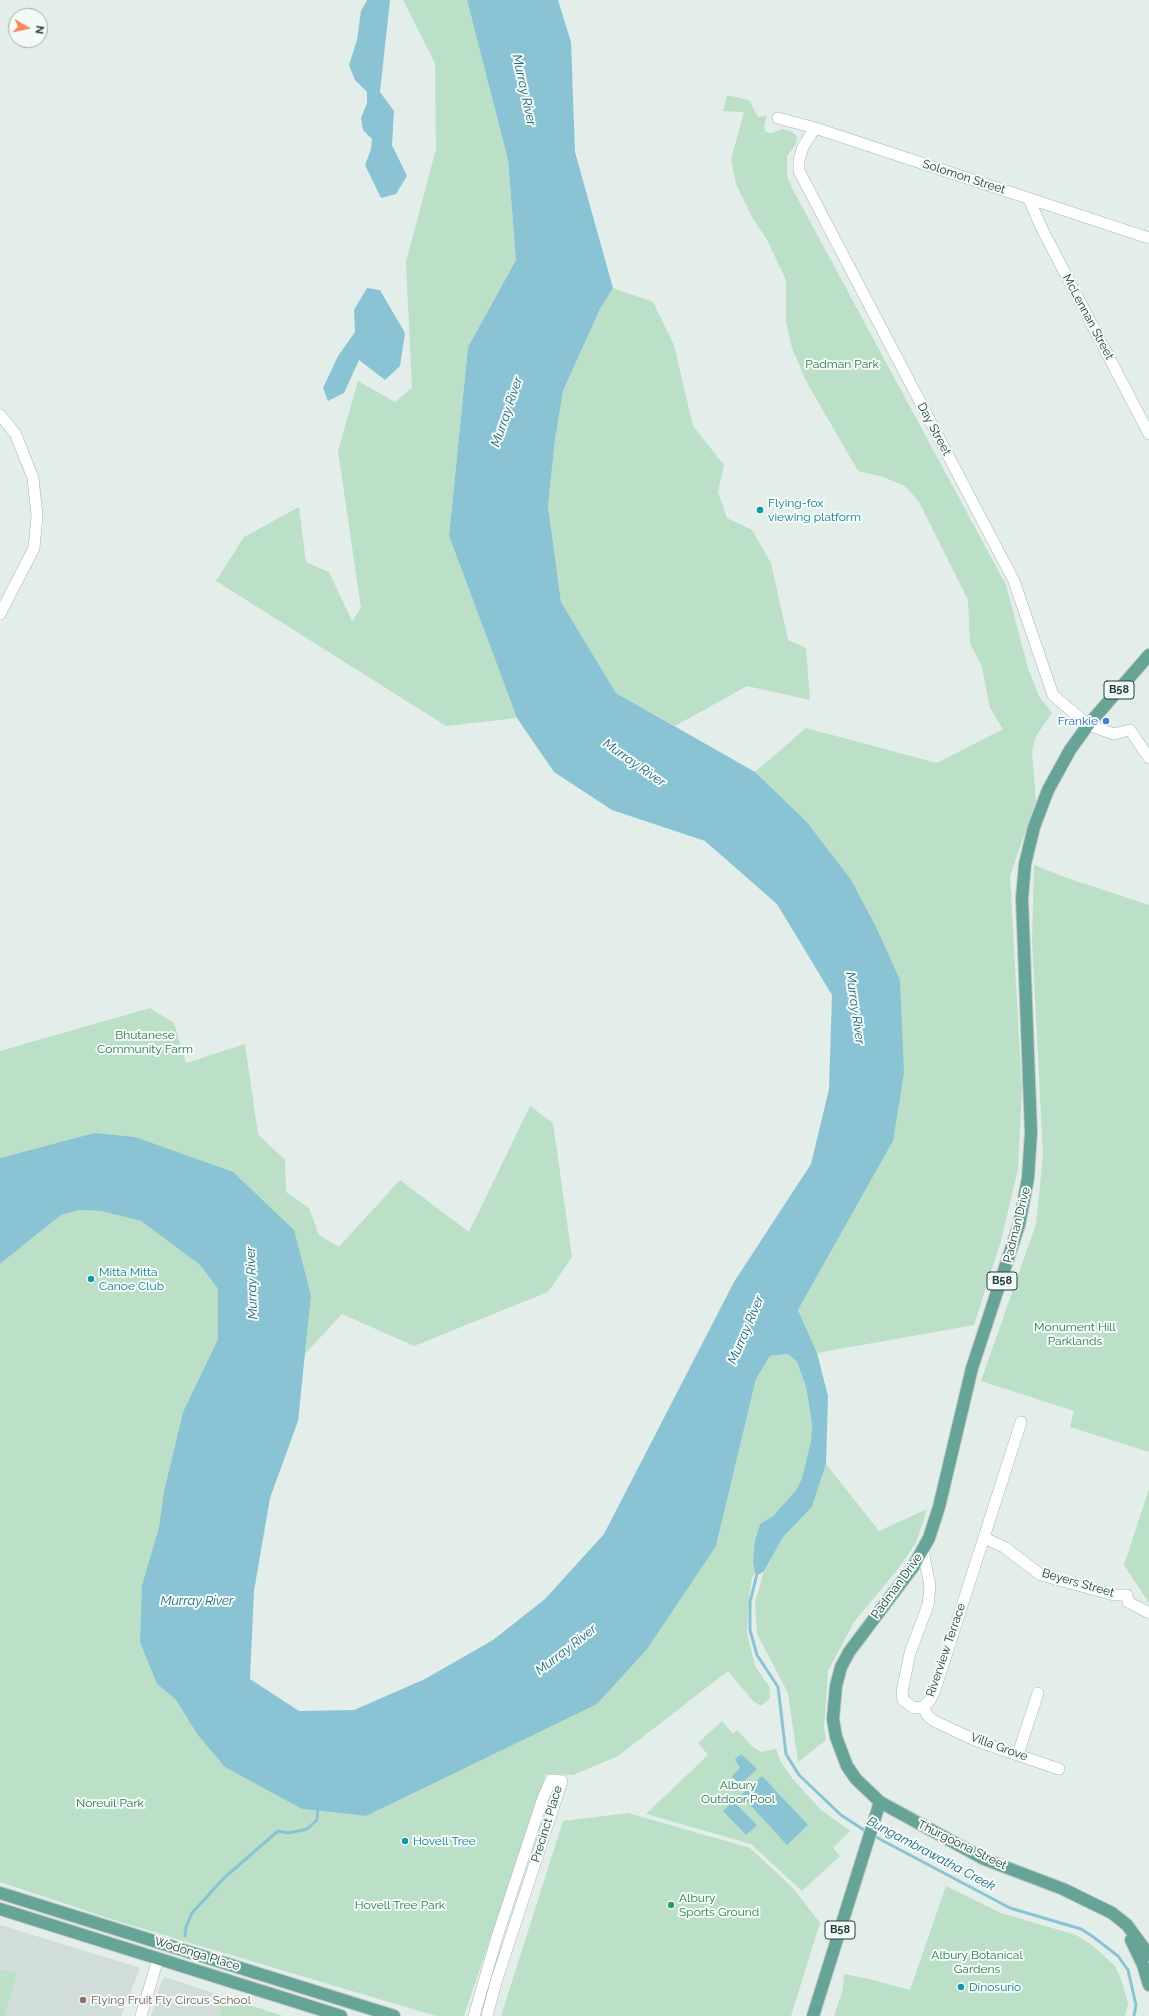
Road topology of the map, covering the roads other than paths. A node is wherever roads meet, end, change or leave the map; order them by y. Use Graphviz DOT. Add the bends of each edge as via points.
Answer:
graph roads {
  1 [pos="778,118"];
  2 [pos="815,128"];
  3 [pos="1029,199"];
  4 [pos="1149,238"];
  5 [pos="0,415"];
  6 [pos="1149,434"];
  7 [pos="0,614"];
  8 [pos="1148,659"];
  9 [pos="1088,725"];
  10 [pos="1149,758"];
  11 [pos="1021,1422"];
  12 [pos="984,1538"];
  13 [pos="923,1551"];
  14 [pos="1149,1613"];
  15 [pos="1038,1693"];
  16 [pos="923,1707"];
  17 [pos="1018,1754"];
  18 [pos="1059,1770"];
  19 [pos="880,1802"];
  20 [pos="0,1892"];
  21 [pos="1091,1902"];
  22 [pos="0,1909"];
  23 [pos="164,1944"];
  24 [pos="1149,1955"];
  25 [pos="158,1959"];
  26 [pos="484,1978"];
  27 [pos="496,1982"];
  28 [pos="1149,1985"];
  29 [pos="479,1999"];
  30 [pos="491,2002"];
  31 [pos="141,2016"];
  32 [pos="340,2016"];
  33 [pos="394,2016"];
  34 [pos="474,2016"];
  35 [pos="487,2016"];
  36 [pos="813,2016"];
  1 -- 2 [label="street, Solomon Street"];
  2 -- 3 [label="street, Solomon Street"];
  2 -- 9 [label="street, Day Street" via="803,147 799,171 1014,581 1052,695"];
  3 -- 4 [label="street, Solomon Street"];
  3 -- 6 [label="street, McLennan Street" via="1042,229"];
  5 -- 7 [label="street" via="15,433 33,478 37,516 34,548"];
  8 -- 9 [label="main road, Padman Drive / B58"];
  9 -- 10 [label="street" via="1114,734 1130,730"];
  9 -- 13 [label="main road, Padman Drive / B58" via="1070,750 1048,790 1029,846 1021,915 1031,1110 1031,1154 1027,1184 1012,1249 972,1368 939,1507"];
  11 -- 12 [label="street, Riverview Terrace"];
  12 -- 14 [label="street, Beyers Street" via="1004,1547 1041,1575 1114,1595 1127,1595 1128,1602"];
  12 -- 16 [label="street, Riverview Terrace" via="935,1690"];
  13 -- 16 [label="street, Riverview Terrace" via="930,1586 928,1605 910,1653 902,1692 903,1700 907,1704 914,1708"];
  13 -- 19 [label="main road, Padman Drive / B58" via="849,1652 841,1667 836,1686 832,1719 840,1751 856,1779"];
  15 -- 17 [label="street"];
  16 -- 17 [label="street, Villa Grove" via="934,1721 977,1741"];
  17 -- 18 [label="street, Villa Grove"];
  19 -- 21 [label="main road, Thurgoona Street" via="984,1859"];
  19 -- 36 [label="main road, B58"];
  20 -- 23 [label="main road, Wodonga Place"];
  21 -- 24 [label="main road, Thurgoona Street" via="1121,1919"];
  21 -- 28 [label="main road, Thurgoona Street" via="1117,1924 1132,1942"];
  22 -- 25 [label="main road, Wodonga Place"];
  23 -- 25 [label="main road"];
  23 -- 33 [label="main road, Wodonga Place"];
  25 -- 31 [label="street"];
  25 -- 32 [label="main road, Wodonga Place"];
  26 -- 27 [label="street"];
  26 -- 27 [label="street, Precinct Place" via="543,1798 551,1780 562,1781"];
  26 -- 29 [label="street, Precinct Place"];
  27 -- 30 [label="street, Precinct Place"];
  29 -- 30 [label="street"];
  29 -- 34 [label="street, Precinct Place"];
  30 -- 35 [label="street, Precinct Place"];
}
